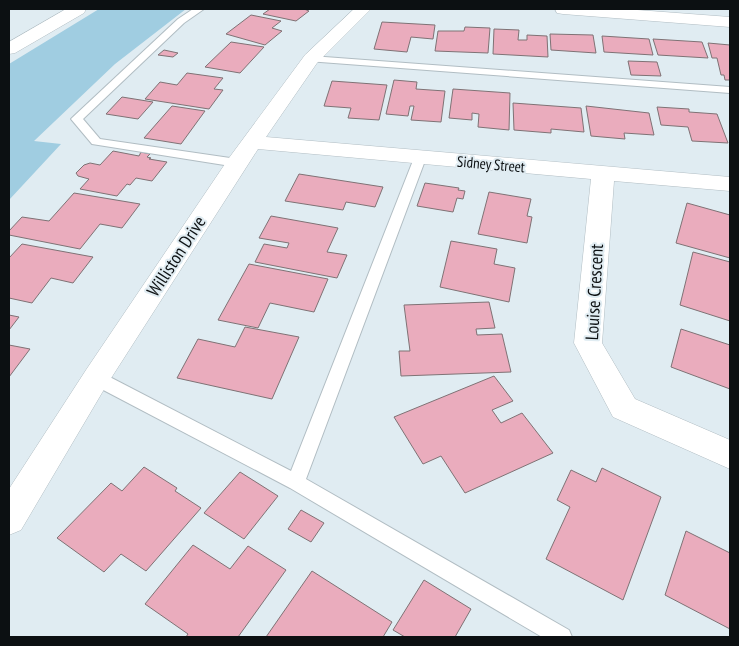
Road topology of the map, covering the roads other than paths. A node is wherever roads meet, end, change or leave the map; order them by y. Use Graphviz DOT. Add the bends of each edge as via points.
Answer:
graph roads {
  1 [pos="78,9"];
  2 [pos="199,9"];
  3 [pos="364,9"];
  4 [pos="563,9"];
  5 [pos="666,13"];
  6 [pos="730,22"];
  7 [pos="9,50"];
  8 [pos="311,59"];
  9 [pos="730,90"];
  10 [pos="253,142"];
  11 [pos="420,158"];
  12 [pos="237,163"];
  13 [pos="603,172"];
  14 [pos="730,184"];
  15 [pos="96,378"];
  16 [pos="730,455"];
  17 [pos="296,482"];
  18 [pos="9,519"];
  19 [pos="562,637"];
  1 -- 7 [label="street"];
  2 -- 12 [label="lane" via="181,21 77,120 96,142"];
  3 -- 8 [label="street, Williston Drive"];
  4 -- 5 [label="street"];
  5 -- 6 [label="street"];
  8 -- 9 [label="lane"];
  8 -- 10 [label="street, Williston Drive"];
  10 -- 11 [label="street, Sidney Street"];
  10 -- 12 [label="street, Williston Drive"];
  11 -- 13 [label="street, Sidney Street"];
  11 -- 17 [label="lane"];
  12 -- 15 [label="street, Williston Drive"];
  13 -- 14 [label="street, Sidney Street"];
  13 -- 16 [label="street, Louise Crescent" via="588,343 624,408"];
  15 -- 17 [label="lane"];
  15 -- 18 [label="street, Williston Drive"];
  17 -- 19 [label="lane"];
}
